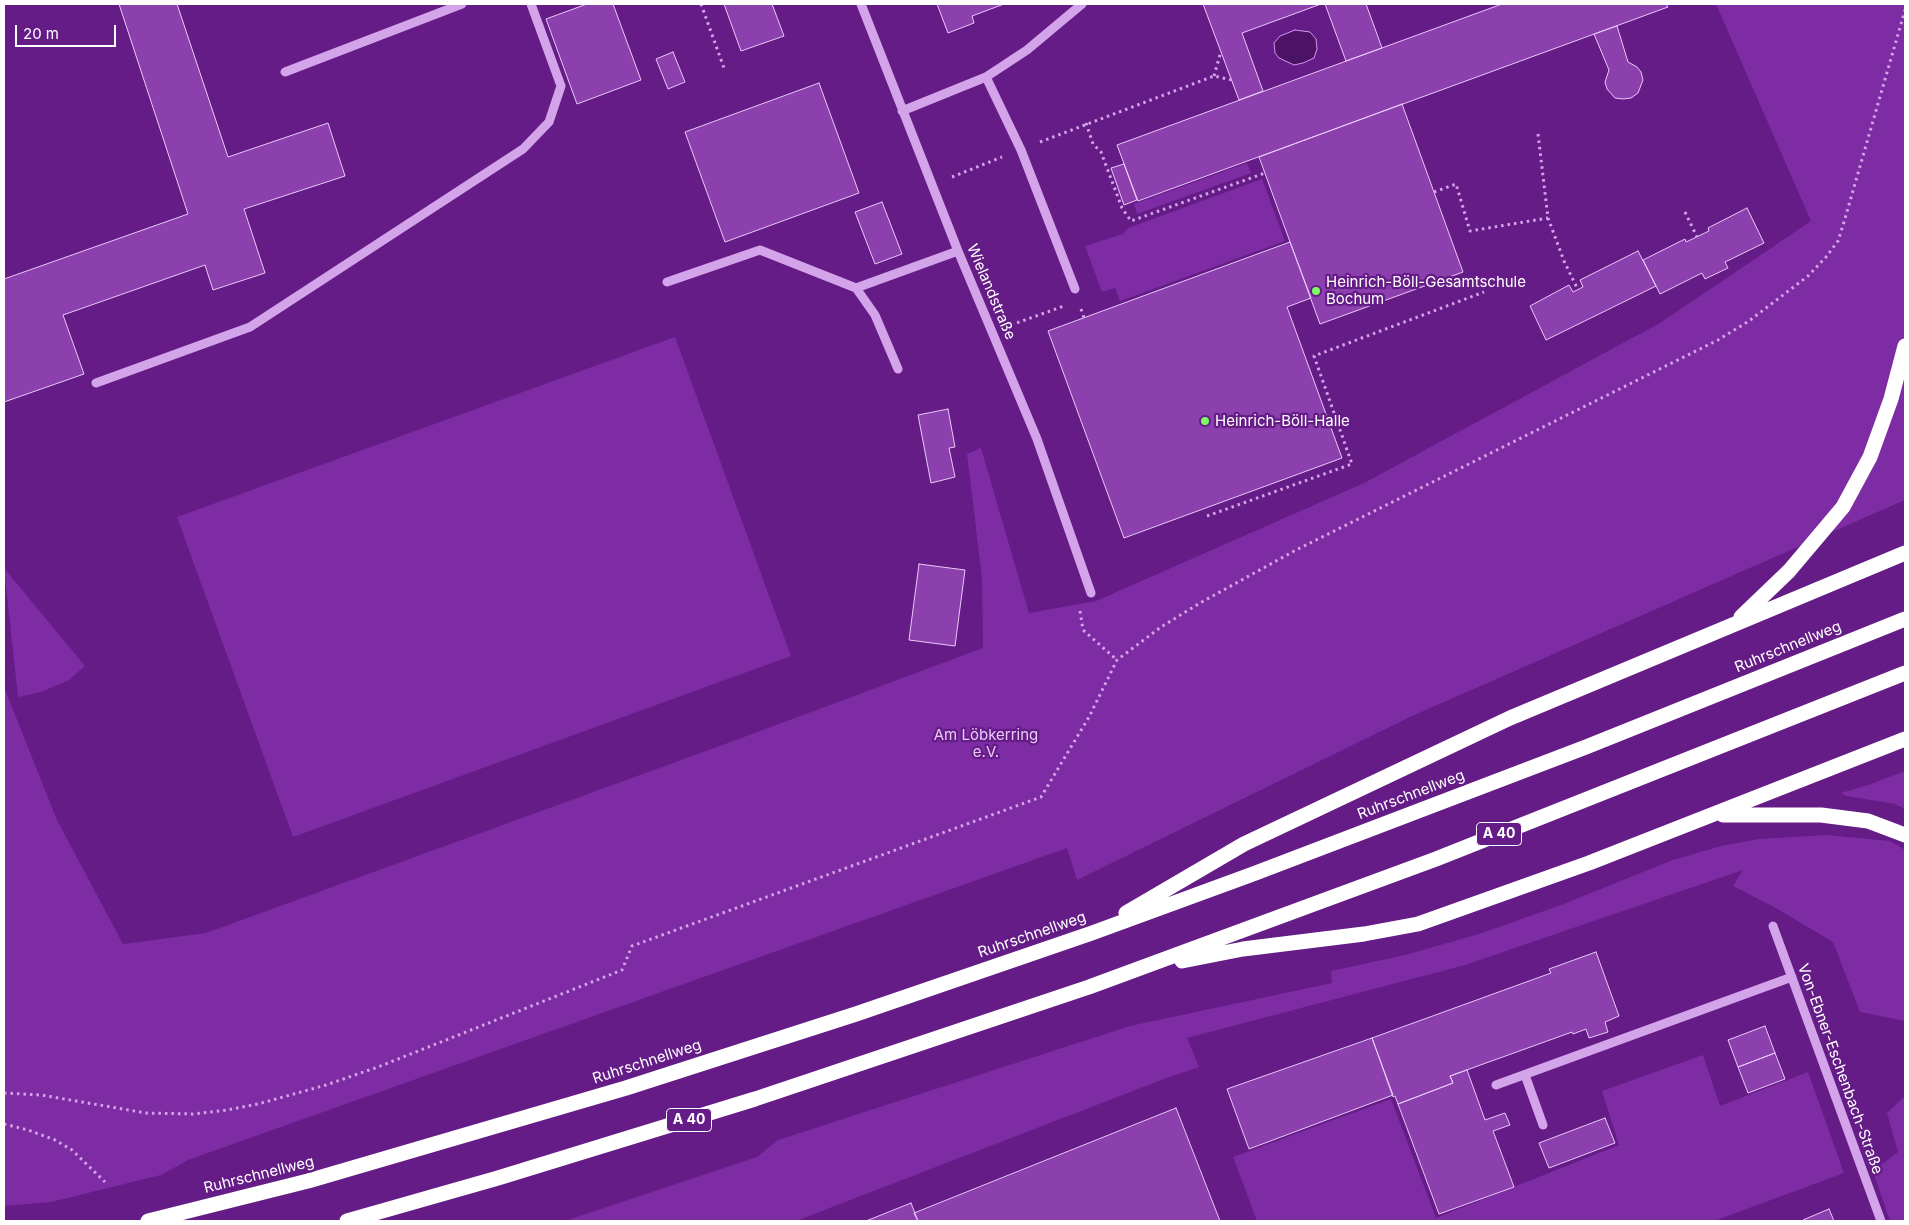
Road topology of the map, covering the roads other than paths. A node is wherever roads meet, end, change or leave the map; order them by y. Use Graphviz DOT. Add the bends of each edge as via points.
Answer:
graph roads {
  1 [pos="462,4"];
  2 [pos="531,4"];
  3 [pos="861,4"];
  4 [pos="1082,4"];
  5 [pos="285,72"];
  6 [pos="986,77"];
  7 [pos="902,111"];
  8 [pos="958,251"];
  9 [pos="666,282"];
  10 [pos="856,288"];
  11 [pos="1075,289"];
  12 [pos="1905,346"];
  13 [pos="898,369"];
  14 [pos="96,383"];
  15 [pos="1905,553"];
  16 [pos="1091,593"];
  17 [pos="1905,619"];
  18 [pos="1735,624"];
  19 [pos="1905,673"];
  20 [pos="1905,738"];
  21 [pos="1714,815"];
  22 [pos="1905,835"];
  23 [pos="1773,926"];
  24 [pos="1092,933"];
  25 [pos="1792,977"];
  26 [pos="1089,987"];
  27 [pos="1525,1075"];
  28 [pos="1496,1085"];
  29 [pos="1543,1126"];
  30 [pos="148,1221"];
  31 [pos="347,1221"];
  32 [pos="1881,1221"];
  1 -- 5 [label="street"];
  2 -- 14 [label="street" via="561,86 549,122 523,149 250,327"];
  3 -- 7 [label="street, Wielandstraße"];
  4 -- 6 [label="street" via="1027,50"];
  6 -- 7 [label="street"];
  6 -- 11 [label="street" via="1021,150"];
  7 -- 8 [label="street, Wielandstraße"];
  8 -- 10 [label="street"];
  8 -- 16 [label="street, Wielandstraße" via="1037,439"];
  9 -- 10 [label="street" via="760,250"];
  10 -- 13 [label="street" via="874,315"];
  12 -- 18 [label="highway" via="1892,399 1870,457 1843,507 1789,571"];
  15 -- 18 [label="highway"];
  17 -- 24 [label="highway, Ruhrschnellweg" via="1586,747"];
  18 -- 24 [label="highway" via="1510,718 1244,844"];
  19 -- 26 [label="highway, A 40" via="1436,859"];
  20 -- 21 [label="highway"];
  21 -- 22 [label="highway" via="1821,815 1868,821"];
  21 -- 26 [label="highway" via="1589,864 1418,924 1244,949 1155,968"];
  23 -- 25 [label="street, Von-Ebner-Eschenbach-Straße"];
  24 -- 30 [label="highway, Ruhrschnellweg" via="626,1088 308,1181"];
  25 -- 27 [label="street"];
  25 -- 32 [label="street, Von-Ebner-Eschenbach-Straße"];
  26 -- 31 [label="highway, A 40" via="717,1111"];
  27 -- 28 [label="street"];
  27 -- 29 [label="street"];
}
